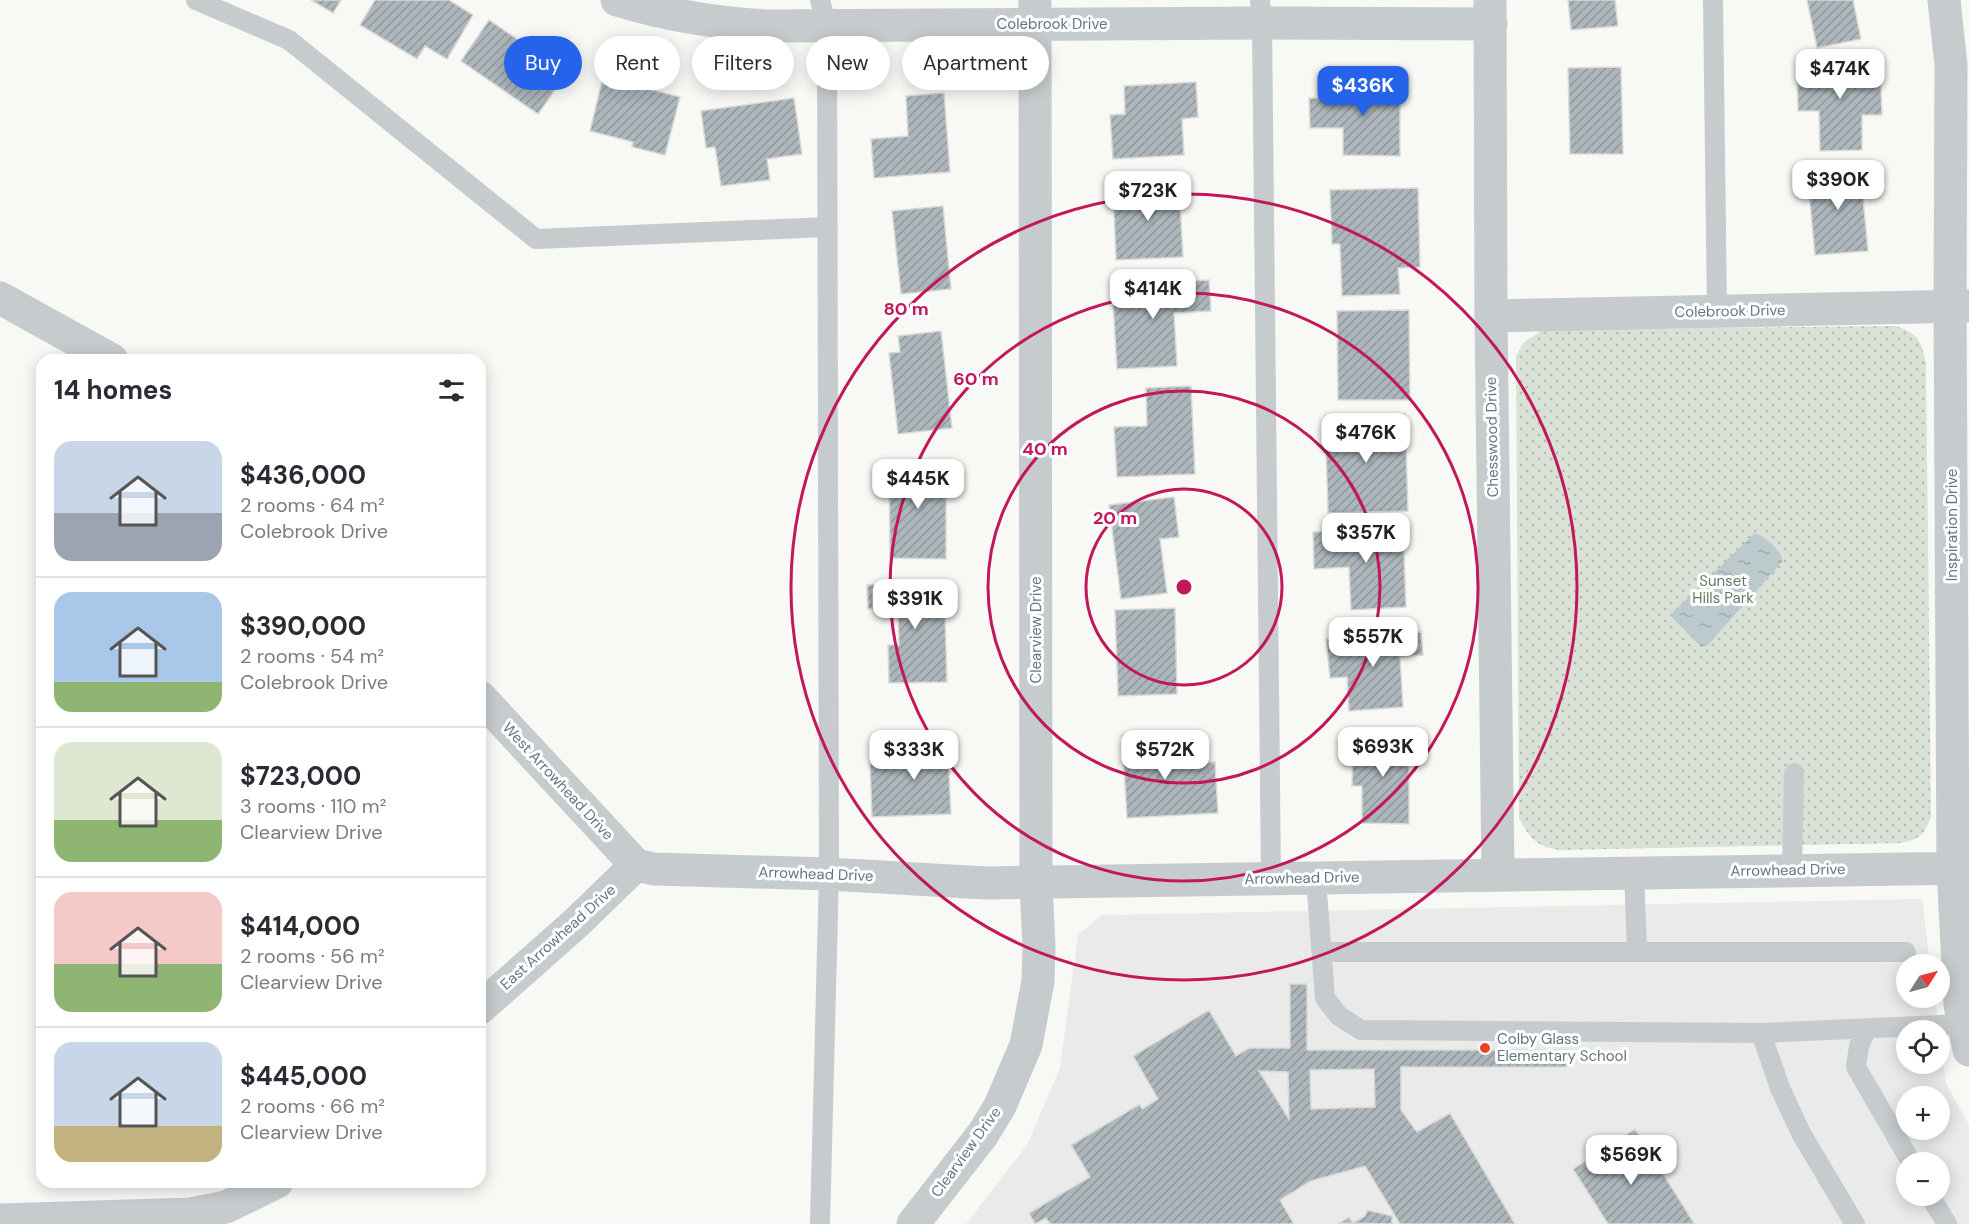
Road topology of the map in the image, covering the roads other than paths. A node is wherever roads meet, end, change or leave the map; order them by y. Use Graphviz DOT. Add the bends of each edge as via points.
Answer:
graph roads {
  1 [pos="196,0"];
  2 [pos="617,0"];
  3 [pos="1713,0"];
  4 [pos="1944,0"];
  5 [pos="1261,11"];
  6 [pos="1035,12"];
  7 [pos="1490,12"];
  8 [pos="824,13"];
  9 [pos="828,227"];
  10 [pos="0,298"];
  11 [pos="1960,306"];
  12 [pos="1717,311"];
  13 [pos="1491,316"];
  14 [pos="101,354"];
  15 [pos="486,703"];
  16 [pos="1794,772"];
  17 [pos="636,865"];
  18 [pos="1961,868"];
  19 [pos="1792,870"];
  20 [pos="1634,872"];
  21 [pos="829,874"];
  22 [pos="1498,874"];
  23 [pos="1316,878"];
  24 [pos="1271,879"];
  25 [pos="1036,883"];
  26 [pos="1637,951"];
  27 [pos="1322,952"];
  28 [pos="1906,952"];
  29 [pos="486,1003"];
  30 [pos="1868,1028"];
  31 [pos="1761,1033"];
  32 [pos="1966,1037"];
  33 [pos="1905,1152"];
  34 [pos="265,1188"];
  35 [pos="1936,1206"];
  36 [pos="0,1220"];
  37 [pos="918,1222"];
  38 [pos="820,1224"];
  39 [pos="1855,1224"];
  40 [pos="1947,1224"];
  1 -- 9 [label="lane" via="290,40 537,239"];
  2 -- 8 [label="street, Colebrook Drive" via="722,24 766,26"];
  3 -- 12 [label="lane"];
  4 -- 11 [label="street, Inspiration Drive" via="1952,65"];
  5 -- 6 [label="street, Colebrook Drive"];
  5 -- 7 [label="street, Colebrook Drive"];
  5 -- 24 [label="lane"];
  6 -- 8 [label="street, Colebrook Drive"];
  6 -- 25 [label="street, Clearview Drive"];
  7 -- 13 [label="street, Chesswood Drive"];
  8 -- 9 [label="lane"];
  9 -- 21 [label="lane"];
  10 -- 14 [label="street"];
  11 -- 12 [label="street, Colebrook Drive"];
  11 -- 18 [label="street, Inspiration Drive"];
  12 -- 13 [label="street, Colebrook Drive"];
  13 -- 22 [label="street, Chesswood Drive"];
  15 -- 17 [label="street, West Arrowhead Drive"];
  16 -- 19 [label="lane"];
  17 -- 21 [label="street, Arrowhead Drive" via="654,869"];
  17 -- 29 [label="street, East Arrowhead Drive"];
  18 -- 19 [label="street, Arrowhead Drive"];
  18 -- 32 [label="street, Inspiration Drive" via="1960,1005"];
  19 -- 20 [label="street, Arrowhead Drive"];
  20 -- 22 [label="street, Arrowhead Drive"];
  20 -- 26 [label="lane"];
  21 -- 25 [label="street, Arrowhead Drive"];
  21 -- 38 [label="lane"];
  22 -- 23 [label="street, Arrowhead Drive"];
  23 -- 24 [label="street, Arrowhead Drive"];
  23 -- 27 [label="lane"];
  24 -- 25 [label="street, Arrowhead Drive"];
  25 -- 37 [label="street, Clearview Drive" via="1038,981 1026,1045 1000,1106 983,1134"];
  26 -- 27 [label="lane"];
  26 -- 28 [label="lane"];
  27 -- 31 [label="lane" via="1325,998 1339,1016 1361,1030"];
  30 -- 31 [label="lane"];
  30 -- 32 [label="lane"];
  30 -- 33 [label="lane" via="1859,1046 1856,1067"];
  31 -- 39 [label="lane" via="1779,1088 1802,1135"];
  34 -- 36 [label="street" via="226,1207 191,1214"];
  35 -- 40 [label="lane"];
}
